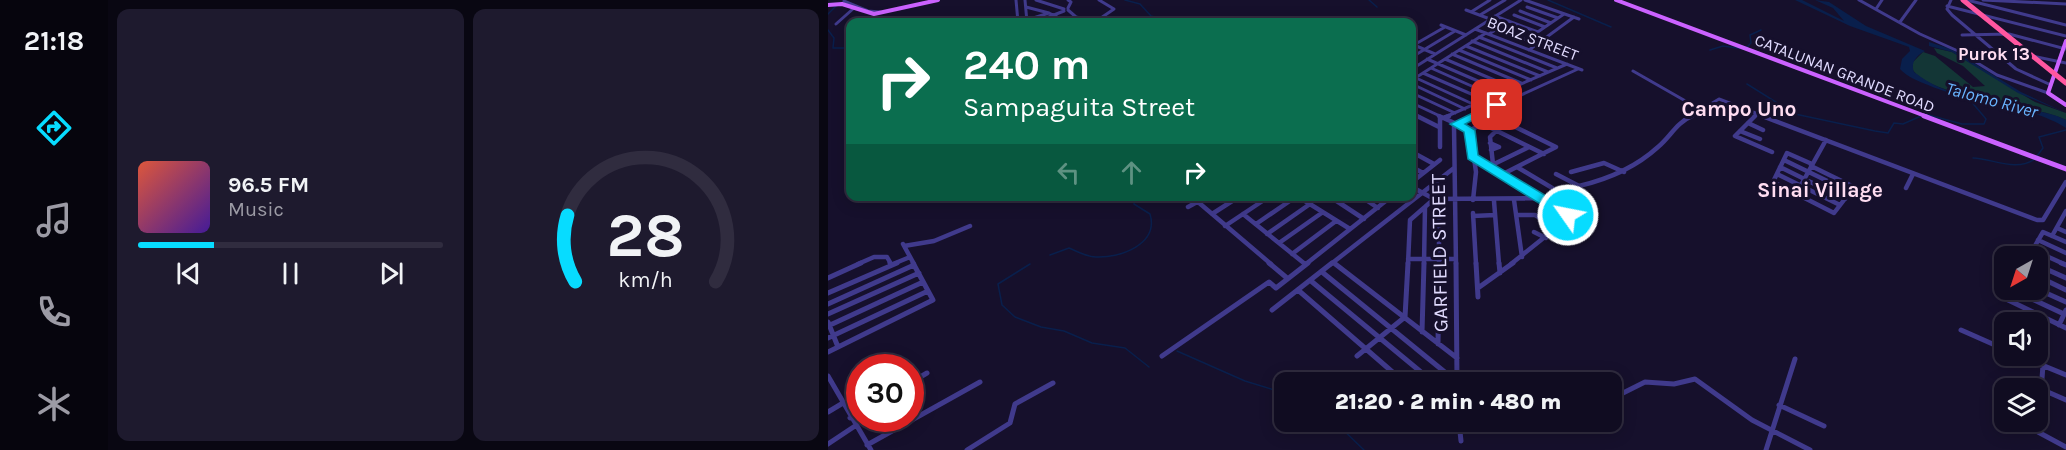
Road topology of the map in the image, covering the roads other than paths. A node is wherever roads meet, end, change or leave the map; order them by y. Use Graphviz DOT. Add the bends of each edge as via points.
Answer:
graph roads {
  1 [pos="938,0"];
  2 [pos="1023,0"];
  3 [pos="1036,0"];
  4 [pos="1068,0"];
  5 [pos="1099,0"];
  6 [pos="1490,0"];
  7 [pos="1505,0"];
  8 [pos="1522,0"];
  9 [pos="1616,0"];
  10 [pos="1859,0"];
  11 [pos="1882,0"];
  12 [pos="1916,0"];
  13 [pos="1951,0"];
  14 [pos="1965,0"];
  15 [pos="1983,0"];
  16 [pos="1996,0"];
  17 [pos="1016,1"];
  18 [pos="2024,1"];
  19 [pos="844,3"];
  20 [pos="1533,3"];
  21 [pos="1484,4"];
  22 [pos="2066,4"];
  23 [pos="828,5"];
  24 [pos="854,6"];
  25 [pos="1947,6"];
  26 [pos="1026,7"];
  27 [pos="1493,7"];
  28 [pos="1527,7"];
  29 [pos="1066,9"];
  30 [pos="1876,9"];
  31 [pos="1503,11"];
  32 [pos="1520,11"];
  33 [pos="880,12"];
  34 [pos="1049,13"];
  35 [pos="2019,13"];
  36 [pos="1564,14"];
  37 [pos="1480,15"];
  38 [pos="1514,15"];
  39 [pos="1981,15"];
  40 [pos="1055,16"];
  41 [pos="1496,16"];
  42 [pos="1018,18"];
  43 [pos="1027,18"];
  44 [pos="1035,18"];
  45 [pos="1049,18"];
  46 [pos="1058,18"];
  47 [pos="1080,18"];
  48 [pos="1103,18"];
  49 [pos="1558,18"];
  50 [pos="1490,19"];
  51 [pos="1508,21"];
  52 [pos="1900,22"];
  53 [pos="1551,23"];
  54 [pos="2014,23"];
  55 [pos="836,24"];
  56 [pos="1518,24"];
  57 [pos="2066,25"];
  58 [pos="1545,27"];
  59 [pos="1476,28"];
  60 [pos="1529,28"];
  61 [pos="1497,29"];
  62 [pos="1455,31"];
  63 [pos="1506,32"];
  64 [pos="1538,32"];
  65 [pos="1487,33"];
  66 [pos="1975,34"];
  67 [pos="2007,34"];
  68 [pos="1466,35"];
  69 [pos="1962,35"];
  70 [pos="1517,36"];
  71 [pos="2066,36"];
  72 [pos="1479,37"];
  73 [pos="1526,40"];
  74 [pos="1472,41"];
  75 [pos="2066,41"];
  76 [pos="1416,43"];
  77 [pos="1537,44"];
  78 [pos="1416,46"];
  79 [pos="1466,46"];
  80 [pos="1424,49"];
  81 [pos="2065,49"];
  82 [pos="1459,50"];
  83 [pos="1529,50"];
  84 [pos="1416,54"];
  85 [pos="1435,54"];
  86 [pos="1452,54"];
  87 [pos="2032,56"];
  88 [pos="1427,59"];
  89 [pos="1445,59"];
  90 [pos="2059,61"];
  91 [pos="2066,63"];
  92 [pos="1438,64"];
  93 [pos="1567,64"];
  94 [pos="1416,66"];
  95 [pos="1431,68"];
  96 [pos="1557,68"];
  97 [pos="1633,70"];
  98 [pos="1548,72"];
  99 [pos="1423,73"];
  100 [pos="2055,74"];
  101 [pos="1540,76"];
  102 [pos="2066,77"];
  103 [pos="1416,79"];
  104 [pos="1531,80"];
  105 [pos="1416,82"];
  106 [pos="1416,83"];
  107 [pos="2066,83"];
  108 [pos="1522,84"];
  109 [pos="2051,85"];
  110 [pos="1513,88"];
  111 [pos="1503,92"];
  112 [pos="2048,93"];
  113 [pos="1416,95"];
  114 [pos="1494,96"];
  115 [pos="1516,98"];
  116 [pos="1485,100"];
  117 [pos="1416,105"];
  118 [pos="1475,105"];
  119 [pos="2066,105"];
  120 [pos="1465,109"];
  121 [pos="1703,111"];
  122 [pos="1455,113"];
  123 [pos="1757,113"];
  124 [pos="1416,115"];
  125 [pos="1419,117"];
  126 [pos="1441,118"];
  127 [pos="1416,119"];
  128 [pos="1748,123"];
  129 [pos="1455,124"];
  130 [pos="1483,124"];
  131 [pos="1439,127"];
  132 [pos="1470,130"];
  133 [pos="1763,130"];
  134 [pos="1496,131"];
  135 [pos="1740,131"];
  136 [pos="1760,139"];
  137 [pos="1826,140"];
  138 [pos="1490,143"];
  139 [pos="1440,147"];
  140 [pos="1529,147"];
  141 [pos="1491,150"];
  142 [pos="1772,152"];
  143 [pos="1416,154"];
  144 [pos="1544,154"];
  145 [pos="1472,157"];
  146 [pos="1440,160"];
  147 [pos="1784,160"];
  148 [pos="2066,161"];
  149 [pos="1434,164"];
  150 [pos="1491,165"];
  151 [pos="1812,165"];
  152 [pos="1517,167"];
  153 [pos="1780,167"];
  154 [pos="1454,168"];
  155 [pos="2063,168"];
  156 [pos="1416,169"];
  157 [pos="1571,172"];
  158 [pos="1623,172"];
  159 [pos="1808,172"];
  160 [pos="1423,173"];
  161 [pos="1503,174"];
  162 [pos="1556,174"];
  163 [pos="1777,174"];
  164 [pos="1913,174"];
  165 [pos="1416,179"];
  166 [pos="1804,179"];
  167 [pos="2066,182"];
  168 [pos="1801,186"];
  169 [pos="1906,188"];
  170 [pos="1416,189"];
  171 [pos="1850,192"];
  172 [pos="1423,193"];
  173 [pos="1796,194"];
  174 [pos="1541,198"];
  175 [pos="1416,199"];
  176 [pos="1845,199"];
  177 [pos="1437,200"];
  178 [pos="1454,200"];
  179 [pos="1473,200"];
  180 [pos="1514,200"];
  181 [pos="1232,201"];
  182 [pos="1262,201"];
  183 [pos="1290,201"];
  184 [pos="1305,201"];
  185 [pos="1337,201"];
  186 [pos="1368,201"];
  187 [pos="1386,201"];
  188 [pos="1413,201"];
  189 [pos="1494,201"];
  190 [pos="1197,202"];
  191 [pos="1310,204"];
  192 [pos="1840,205"];
  193 [pos="1188,207"];
  194 [pos="1425,207"];
  195 [pos="1378,208"];
  196 [pos="2066,211"];
  197 [pos="1323,212"];
  198 [pos="1212,214"];
  199 [pos="1243,214"];
  200 [pos="1496,215"];
  201 [pos="1516,215"];
  202 [pos="1364,219"];
  203 [pos="2064,220"];
  204 [pos="1336,221"];
  205 [pos="1256,224"];
  206 [pos="970,226"];
  207 [pos="1225,226"];
  208 [pos="2057,228"];
  209 [pos="1350,229"];
  210 [pos="1534,232"];
  211 [pos="2066,232"];
  212 [pos="1267,234"];
  213 [pos="2052,236"];
  214 [pos="1546,238"];
  215 [pos="2038,240"];
  216 [pos="2066,242"];
  217 [pos="1279,243"];
  218 [pos="2034,246"];
  219 [pos="2066,253"];
  220 [pos="1292,254"];
  221 [pos="910,257"];
  222 [pos="1522,257"];
  223 [pos="2048,257"];
  224 [pos="1424,259"];
  225 [pos="1439,259"];
  226 [pos="1455,259"];
  227 [pos="1408,260"];
  228 [pos="1334,263"];
  229 [pos="1305,264"];
  230 [pos="891,265"];
  231 [pos="914,265"];
  232 [pos="2066,265"];
  233 [pos="2048,270"];
  234 [pos="1322,272"];
  235 [pos="919,273"];
  236 [pos="1500,273"];
  237 [pos="828,278"];
  238 [pos="1287,278"];
  239 [pos="2066,278"];
  240 [pos="1311,281"];
  241 [pos="2048,281"];
  242 [pos="923,282"];
  243 [pos="1478,288"];
  244 [pos="1298,290"];
  245 [pos="2066,290"];
  246 [pos="928,291"];
  247 [pos="828,293"];
  248 [pos="2048,294"];
  249 [pos="1478,297"];
  250 [pos="2008,300"];
  251 [pos="2036,300"];
  252 [pos="2066,302"];
  253 [pos="828,304"];
  254 [pos="1272,310"];
  255 [pos="2065,312"];
  256 [pos="828,314"];
  257 [pos="1404,318"];
  258 [pos="829,325"];
  259 [pos="2059,325"];
  260 [pos="1391,328"];
  261 [pos="2066,328"];
  262 [pos="1961,330"];
  263 [pos="1422,332"];
  264 [pos="831,338"];
  265 [pos="1379,338"];
  266 [pos="1438,344"];
  267 [pos="1994,345"];
  268 [pos="837,347"];
  269 [pos="1365,349"];
  270 [pos="828,352"];
  271 [pos="1162,356"];
  272 [pos="1357,356"];
  273 [pos="1457,358"];
  274 [pos="1795,359"];
  275 [pos="2045,366"];
  276 [pos="1392,372"];
  277 [pos="1421,372"];
  278 [pos="1446,372"];
  279 [pos="1458,372"];
  280 [pos="927,373"];
  281 [pos="924,375"];
  282 [pos="2066,375"];
  283 [pos="828,376"];
  284 [pos="980,382"];
  285 [pos="1053,383"];
  286 [pos="2048,392"];
  287 [pos="1622,394"];
  288 [pos="2066,400"];
  289 [pos="843,403"];
  290 [pos="1779,405"];
  291 [pos="846,409"];
  292 [pos="828,412"];
  293 [pos="1824,426"];
  294 [pos="1770,431"];
  295 [pos="846,432"];
  296 [pos="859,432"];
  297 [pos="1459,432"];
  298 [pos="2039,432"];
  299 [pos="1461,441"];
  300 [pos="828,444"];
  301 [pos="2066,447"];
  302 [pos="869,448"];
  303 [pos="967,450"];
  304 [pos="1766,450"];
  305 [pos="1810,450"];
  1 -- 24 [label="main road" via="880,14"];
  2 -- 17 [label="street"];
  2 -- 26 [label="street"];
  3 -- 29 [label="street"];
  4 -- 29 [label="street" via="1071,2"];
  5 -- 48 [label="street" via="1114,9"];
  6 -- 21 [label="street"];
  7 -- 27 [label="street"];
  8 -- 20 [label="street"];
  8 -- 31 [label="street"];
  9 -- 155 [label="main road, CATALUNAN GRANDE ROAD"];
  10 -- 30 [label="street"];
  11 -- 30 [label="street"];
  12 -- 52 [label="street"];
  13 -- 25 [label="street"];
  14 -- 35 [label="street"];
  14 -- 39 [label="highway"];
  15 -- 16 [label="street"];
  16 -- 18 [label="street"];
  17 -- 42 [label="street"];
  18 -- 22 [label="street"];
  19 -- 23 [label="main road"];
  19 -- 24 [label="main road"];
  20 -- 28 [label="street"];
  20 -- 36 [label="street"];
  21 -- 27 [label="street"];
  21 -- 37 [label="street" via="1468,11"];
  24 -- 33 [label="street"];
  24 -- 55 [label="street"];
  25 -- 39 [label="street"];
  25 -- 66 [label="street"];
  26 -- 34 [label="street"];
  26 -- 43 [label="street"];
  27 -- 31 [label="street"];
  27 -- 37 [label="street"];
  28 -- 32 [label="street"];
  28 -- 49 [label="street"];
  29 -- 40 [label="street"];
  29 -- 47 [label="street"];
  30 -- 52 [label="street"];
  31 -- 41 [label="street"];
  32 -- 38 [label="street"];
  32 -- 53 [label="street"];
  34 -- 40 [label="street"];
  34 -- 44 [label="street"];
  35 -- 54 [label="street"];
  35 -- 57 [label="street"];
  36 -- 49 [label="street"];
  36 -- 77 [label="street" via="1577,18"];
  37 -- 50 [label="street"];
  38 -- 51 [label="street"];
  38 -- 58 [label="street"];
  39 -- 54 [label="street"];
  39 -- 67 [label="highway"];
  40 -- 45 [label="street"];
  40 -- 46 [label="street"];
  41 -- 50 [label="street"];
  41 -- 51 [label="street"];
  49 -- 53 [label="street"];
  50 -- 59 [label="street"];
  51 -- 56 [label="street"];
  51 -- 61 [label="street"];
  52 -- 112 [label="street" via="1997,75"];
  53 -- 58 [label="street"];
  54 -- 67 [label="street"];
  54 -- 71 [label="street"];
  56 -- 60 [label="street"];
  56 -- 63 [label="street"];
  58 -- 64 [label="street"];
  59 -- 65 [label="street, BOAZ STREET"];
  59 -- 68 [label="street"];
  60 -- 64 [label="street"];
  60 -- 70 [label="street"];
  61 -- 63 [label="street"];
  61 -- 65 [label="street"];
  62 -- 68 [label="street"];
  62 -- 76 [label="street" via="1443,26"];
  62 -- 80 [label="street"];
  63 -- 70 [label="street"];
  64 -- 73 [label="street"];
  65 -- 72 [label="street"];
  65 -- 83 [label="street, BOAZ STREET"];
  66 -- 67 [label="street"];
  66 -- 69 [label="street"];
  66 -- 109 [label="street" via="2016,69"];
  67 -- 81 [label="street"];
  67 -- 87 [label="highway"];
  68 -- 85 [label="street"];
  70 -- 73 [label="street"];
  72 -- 74 [label="street"];
  72 -- 96 [label="street"];
  73 -- 77 [label="street"];
  74 -- 79 [label="street"];
  74 -- 98 [label="street"];
  75 -- 81 [label="main road"];
  77 -- 83 [label="street"];
  78 -- 80 [label="street"];
  79 -- 82 [label="street"];
  79 -- 101 [label="street"];
  80 -- 84 [label="street"];
  80 -- 85 [label="street"];
  81 -- 90 [label="main road"];
  82 -- 86 [label="street"];
  82 -- 104 [label="street"];
  83 -- 93 [label="street, BOAZ STREET"];
  85 -- 88 [label="street"];
  86 -- 89 [label="street"];
  86 -- 108 [label="street"];
  87 -- 90 [label="street"];
  87 -- 100 [label="highway"];
  88 -- 92 [label="street"];
  88 -- 94 [label="street"];
  89 -- 92 [label="street"];
  89 -- 110 [label="street"];
  90 -- 91 [label="street"];
  90 -- 100 [label="main road"];
  92 -- 95 [label="street"];
  92 -- 111 [label="street"];
  93 -- 96 [label="street"];
  93 -- 115 [label="street, BOAZ STREET" via="1580,70"];
  95 -- 99 [label="street"];
  95 -- 114 [label="street"];
  96 -- 98 [label="street"];
  97 -- 121 [label="street"];
  98 -- 101 [label="street"];
  99 -- 103 [label="street"];
  99 -- 116 [label="street"];
  100 -- 102 [label="street"];
  100 -- 107 [label="highway"];
  100 -- 109 [label="main road"];
  101 -- 104 [label="street"];
  104 -- 108 [label="street"];
  105 -- 118 [label="street"];
  106 -- 120 [label="street"];
  108 -- 110 [label="street"];
  109 -- 112 [label="main road"];
  110 -- 111 [label="street"];
  111 -- 114 [label="street"];
  111 -- 115 [label="street"];
  112 -- 119 [label="main road"];
  113 -- 122 [label="street"];
  114 -- 116 [label="street"];
  115 -- 129 [label="street"];
  116 -- 118 [label="street"];
  117 -- 126 [label="street"];
  118 -- 120 [label="street"];
  120 -- 122 [label="street"];
  121 -- 123 [label="street" via="1720,99"];
  121 -- 158 [label="street" via="1680,121 1659,147"];
  122 -- 126 [label="street"];
  123 -- 128 [label="street"];
  123 -- 137 [label="street"];
  124 -- 125 [label="street"];
  125 -- 127 [label="street"];
  125 -- 131 [label="street"];
  126 -- 129 [label="street"];
  126 -- 131 [label="street"];
  128 -- 133 [label="street"];
  128 -- 135 [label="street"];
  129 -- 132 [label="street"];
  129 -- 154 [label="street, GARFIELD STREET"];
  130 -- 132 [label="street"];
  130 -- 134 [label="street"];
  130 -- 144 [label="street" via="1496,118 1556,147"];
  131 -- 139 [label="street"];
  132 -- 145 [label="street"];
  134 -- 138 [label="street" via="1490,135"];
  134 -- 140 [label="street"];
  135 -- 136 [label="street"];
  135 -- 142 [label="street" via="1735,136"];
  137 -- 151 [label="street"];
  137 -- 164 [label="street"];
  138 -- 141 [label="street"];
  138 -- 141 [label="street" via="1501,147"];
  140 -- 144 [label="street"];
  140 -- 150 [label="street"];
  141 -- 150 [label="street"];
  143 -- 149 [label="street"];
  144 -- 152 [label="street"];
  145 -- 150 [label="street"];
  145 -- 179 [label="street" via="1476,172"];
  146 -- 149 [label="street"];
  147 -- 151 [label="street" via="1787,153"];
  147 -- 153 [label="street"];
  147 -- 159 [label="street"];
  148 -- 155 [label="street"];
  149 -- 160 [label="street"];
  150 -- 161 [label="street"];
  151 -- 159 [label="street"];
  151 -- 171 [label="street" via="1854,187"];
  152 -- 161 [label="street"];
  152 -- 174 [label="street" via="1584,206 1571,216"];
  153 -- 163 [label="street"];
  153 -- 166 [label="street"];
  154 -- 172 [label="street"];
  154 -- 178 [label="street, GARFIELD STREET"];
  156 -- 160 [label="street"];
  157 -- 158 [label="street" via="1604,163"];
  158 -- 162 [label="street" via="1580,186"];
  159 -- 166 [label="street"];
  159 -- 171 [label="street"];
  160 -- 165 [label="street"];
  161 -- 174 [label="street"];
  163 -- 168 [label="street"];
  163 -- 173 [label="street" via="1773,182"];
  164 -- 167 [label="street" via="2040,221"];
  164 -- 169 [label="street"];
  166 -- 168 [label="street"];
  166 -- 176 [label="street"];
  168 -- 173 [label="street"];
  168 -- 192 [label="street"];
  170 -- 172 [label="street"];
  171 -- 176 [label="street"];
  172 -- 175 [label="street"];
  172 -- 177 [label="street"];
  173 -- 192 [label="street" via="1834,213"];
  174 -- 180 [label="street"];
  176 -- 192 [label="street"];
  177 -- 178 [label="street"];
  177 -- 194 [label="street"];
  177 -- 225 [label="street"];
  178 -- 179 [label="street"];
  178 -- 226 [label="street, GARFIELD STREET"];
  179 -- 189 [label="street"];
  180 -- 189 [label="street"];
  180 -- 201 [label="street"];
  181 -- 198 [label="street"];
  182 -- 199 [label="street"];
  183 -- 205 [label="street"];
  184 -- 191 [label="street"];
  185 -- 202 [label="street"];
  186 -- 195 [label="street"];
  187 -- 195 [label="street"];
  188 -- 228 [label="street"];
  189 -- 200 [label="street"];
  190 -- 193 [label="street"];
  190 -- 198 [label="street"];
  191 -- 197 [label="street"];
  191 -- 212 [label="street"];
  194 -- 224 [label="street"];
  194 -- 227 [label="street" via="1410,220"];
  195 -- 202 [label="street"];
  196 -- 203 [label="street"];
  197 -- 204 [label="street"];
  197 -- 217 [label="street"];
  198 -- 207 [label="street"];
  199 -- 205 [label="street"];
  199 -- 207 [label="street"];
  200 -- 236 [label="street"];
  200 -- 243 [label="street" via="1473,215"];
  201 -- 214 [label="street" via="1535,215 1556,226"];
  201 -- 222 [label="street"];
  202 -- 209 [label="street"];
  203 -- 208 [label="street"];
  204 -- 209 [label="street"];
  204 -- 220 [label="street"];
  205 -- 212 [label="street"];
  206 -- 221 [label="street" via="934,241 903,245"];
  207 -- 238 [label="street"];
  208 -- 211 [label="street"];
  208 -- 213 [label="street"];
  209 -- 229 [label="street"];
  210 -- 214 [label="street"];
  212 -- 217 [label="street"];
  213 -- 215 [label="street" via="2043,232"];
  213 -- 216 [label="street"];
  214 -- 222 [label="street"];
  215 -- 218 [label="street"];
  215 -- 219 [label="street"];
  217 -- 220 [label="street"];
  220 -- 229 [label="street"];
  221 -- 230 [label="street"];
  221 -- 231 [label="street"];
  222 -- 236 [label="street"];
  223 -- 232 [label="street"];
  224 -- 225 [label="street"];
  224 -- 227 [label="street"];
  224 -- 263 [label="street"];
  225 -- 226 [label="street"];
  225 -- 266 [label="street"];
  226 -- 273 [label="street, GARFIELD STREET"];
  227 -- 257 [label="street"];
  228 -- 234 [label="street"];
  228 -- 257 [label="street"];
  229 -- 238 [label="street"];
  230 -- 237 [label="street" via="887,257 877,256"];
  230 -- 247 [label="street"];
  231 -- 235 [label="street"];
  231 -- 253 [label="street"];
  233 -- 239 [label="street"];
  234 -- 240 [label="street"];
  234 -- 260 [label="street"];
  235 -- 242 [label="street"];
  235 -- 256 [label="street"];
  236 -- 243 [label="street"];
  238 -- 271 [label="street" via="1276,288 1269,282"];
  240 -- 244 [label="street"];
  240 -- 265 [label="street"];
  241 -- 245 [label="street"];
  242 -- 246 [label="street"];
  242 -- 258 [label="street"];
  243 -- 249 [label="street"];
  244 -- 254 [label="street"];
  244 -- 269 [label="street"];
  246 -- 264 [label="street"];
  246 -- 268 [label="street" via="933,300"];
  248 -- 252 [label="street"];
  250 -- 259 [label="street"];
  251 -- 255 [label="street"];
  255 -- 259 [label="street"];
  257 -- 260 [label="street"];
  257 -- 263 [label="street"];
  258 -- 264 [label="street"];
  259 -- 261 [label="street"];
  260 -- 265 [label="street"];
  260 -- 278 [label="street"];
  262 -- 267 [label="street"];
  263 -- 266 [label="street"];
  264 -- 268 [label="street"];
  265 -- 269 [label="street"];
  265 -- 277 [label="street"];
  266 -- 273 [label="street"];
  268 -- 270 [label="street"];
  269 -- 272 [label="street"];
  269 -- 276 [label="street"];
  273 -- 279 [label="street, GARFIELD STREET"];
  274 -- 290 [label="street"];
  275 -- 282 [label="street"];
  280 -- 281 [label="street"];
  283 -- 289 [label="street"];
  284 -- 302 [label="street"];
  285 -- 303 [label="street" via="1015,404 1012,421"];
  286 -- 288 [label="street"];
  287 -- 294 [label="street" via="1645,382 1674,384 1695,379"];
  289 -- 291 [label="street"];
  289 -- 292 [label="street"];
  290 -- 293 [label="street"];
  290 -- 294 [label="street"];
  294 -- 304 [label="street"];
  294 -- 305 [label="street"];
  295 -- 300 [label="street"];
  296 -- 302 [label="street"];
  297 -- 299 [label="street"];
  298 -- 301 [label="street"];
}
